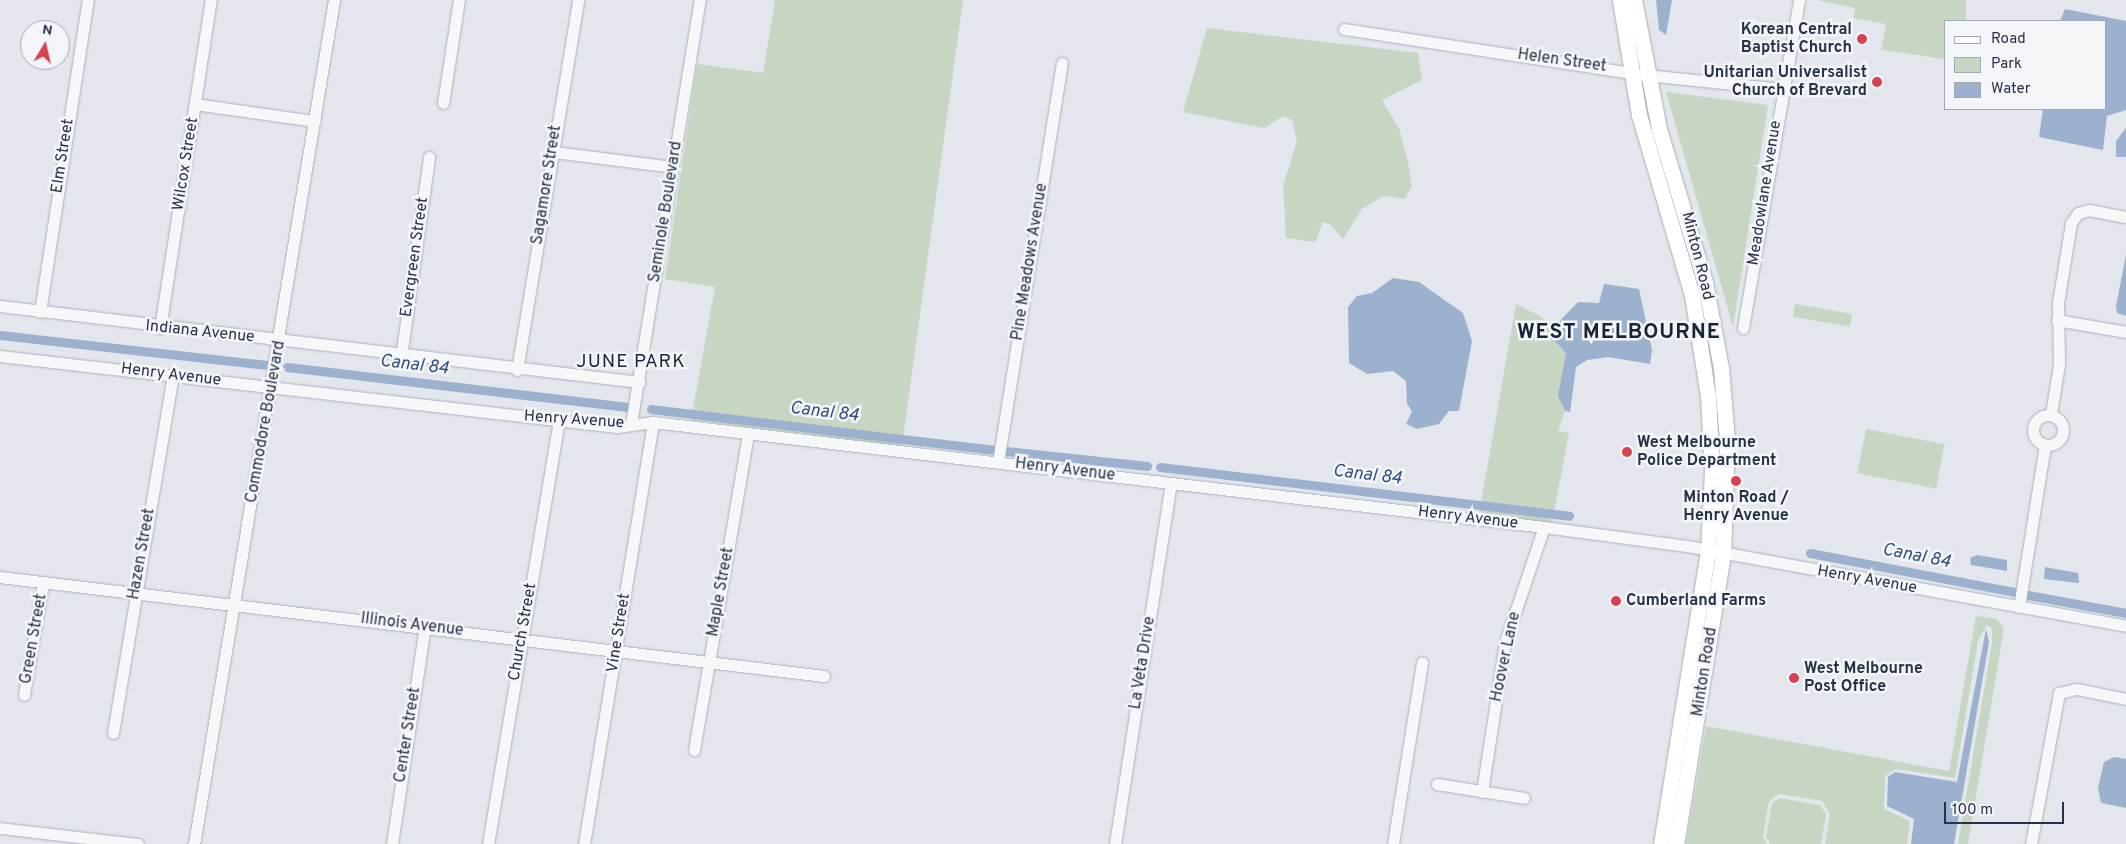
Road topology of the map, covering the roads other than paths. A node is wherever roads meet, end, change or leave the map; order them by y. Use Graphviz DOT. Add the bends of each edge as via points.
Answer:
graph roads {
  1 [pos="88,0"];
  2 [pos="212,0"];
  3 [pos="334,0"];
  4 [pos="459,0"];
  5 [pos="578,0"];
  6 [pos="700,0"];
  7 [pos="1620,0"];
  8 [pos="1634,0"];
  9 [pos="1799,0"];
  10 [pos="1344,29"];
  11 [pos="1062,63"];
  12 [pos="1639,73"];
  13 [pos="1781,89"];
  14 [pos="442,103"];
  15 [pos="195,104"];
  16 [pos="315,121"];
  17 [pos="553,152"];
  18 [pos="429,158"];
  19 [pos="673,167"];
  20 [pos="2126,217"];
  21 [pos="1705,280"];
  22 [pos="1691,289"];
  23 [pos="0,306"];
  24 [pos="40,312"];
  25 [pos="2058,320"];
  26 [pos="160,328"];
  27 [pos="1744,328"];
  28 [pos="2126,332"];
  29 [pos="280,340"];
  30 [pos="0,356"];
  31 [pos="401,356"];
  32 [pos="517,370"];
  33 [pos="173,375"];
  34 [pos="639,382"];
  35 [pos="272,387"];
  36 [pos="2052,414"];
  37 [pos="559,421"];
  38 [pos="653,422"];
  39 [pos="632,424"];
  40 [pos="748,434"];
  41 [pos="2045,446"];
  42 [pos="998,462"];
  43 [pos="1171,483"];
  44 [pos="1544,527"];
  45 [pos="1715,552"];
  46 [pos="0,577"];
  47 [pos="44,583"];
  48 [pos="136,593"];
  49 [pos="234,605"];
  50 [pos="2019,607"];
  51 [pos="425,626"];
  52 [pos="2126,626"];
  53 [pos="522,639"];
  54 [pos="616,650"];
  55 [pos="1422,662"];
  56 [pos="710,663"];
  57 [pos="824,676"];
  58 [pos="24,695"];
  59 [pos="2126,699"];
  60 [pos="113,733"];
  61 [pos="694,750"];
  62 [pos="1437,784"];
  63 [pos="1482,792"];
  64 [pos="1524,798"];
  65 [pos="0,828"];
  66 [pos="94,841"];
  67 [pos="138,844"];
  68 [pos="194,844"];
  69 [pos="392,844"];
  70 [pos="488,844"];
  71 [pos="584,844"];
  72 [pos="1115,844"];
  73 [pos="1393,844"];
  74 [pos="1661,844"];
  75 [pos="1676,844"];
  76 [pos="2031,844"];
  1 -- 24 [label="street, Elm Street"];
  2 -- 15 [label="street, Wilcox Street"];
  3 -- 16 [label="street, Commodore Boulevard"];
  4 -- 14 [label="street"];
  5 -- 17 [label="street, Sagamore Street"];
  6 -- 19 [label="street, Seminole Boulevard"];
  7 -- 12 [label="main road, Minton Road"];
  8 -- 12 [label="main road, Minton Road"];
  9 -- 13 [label="street, Meadowlane Avenue"];
  10 -- 12 [label="street, Helen Street"];
  11 -- 42 [label="street, Pine Meadows Avenue"];
  12 -- 13 [label="street, Helen Street"];
  12 -- 21 [label="main road, Minton Road"];
  12 -- 22 [label="main road, Minton Road" via="1640,115"];
  13 -- 27 [label="street, Meadowlane Avenue"];
  15 -- 16 [label="street"];
  15 -- 26 [label="street, Wilcox Street"];
  16 -- 29 [label="street, Commodore Boulevard"];
  17 -- 19 [label="street"];
  17 -- 32 [label="street, Sagamore Street"];
  18 -- 31 [label="street, Evergreen Street"];
  19 -- 34 [label="street, Seminole Boulevard"];
  20 -- 25 [label="street" via="2089,210 2078,213 2071,223"];
  21 -- 22 [label="main road"];
  21 -- 45 [label="main road, Minton Road" via="1721,368 1727,438"];
  22 -- 45 [label="main road, Minton Road" via="1708,396"];
  23 -- 24 [label="street, Indiana Avenue"];
  24 -- 26 [label="street, Indiana Avenue"];
  25 -- 28 [label="street"];
  25 -- 36 [label="street" via="2059,364"];
  26 -- 29 [label="street, Indiana Avenue"];
  29 -- 31 [label="street, Indiana Avenue"];
  29 -- 35 [label="street, Commodore Boulevard"];
  30 -- 33 [label="street, Henry Avenue"];
  31 -- 32 [label="street, Indiana Avenue"];
  32 -- 34 [label="street, Indiana Avenue"];
  33 -- 35 [label="street, Henry Avenue"];
  33 -- 48 [label="street, Hazen Street"];
  34 -- 39 [label="street, Seminole Boulevard"];
  35 -- 37 [label="street, Henry Avenue"];
  35 -- 49 [label="street, Commodore Boulevard"];
  36 -- 41 [label="street" via="2060,421 2062,432 2056,442"];
  36 -- 41 [label="street" via="2041,416 2035,425 2035,436"];
  37 -- 39 [label="street, Henry Avenue"];
  37 -- 53 [label="street, Church Street"];
  38 -- 39 [label="street, Henry Avenue"];
  38 -- 40 [label="street, Henry Avenue"];
  38 -- 54 [label="street, Vine Street"];
  40 -- 42 [label="street, Henry Avenue"];
  40 -- 56 [label="street, Maple Street"];
  41 -- 50 [label="street"];
  42 -- 43 [label="street, Henry Avenue"];
  43 -- 44 [label="street, Henry Avenue"];
  43 -- 72 [label="street, La Veta Drive"];
  44 -- 45 [label="street, Henry Avenue"];
  44 -- 63 [label="street, Hoover Lane" via="1505,642"];
  45 -- 50 [label="street, Henry Avenue"];
  45 -- 74 [label="main road, Minton Road"];
  45 -- 75 [label="main road, Minton Road"];
  46 -- 47 [label="street, Illinois Avenue"];
  47 -- 48 [label="street, Illinois Avenue"];
  47 -- 58 [label="street, Green Street"];
  48 -- 49 [label="street, Illinois Avenue"];
  48 -- 60 [label="street, Hazen Street"];
  49 -- 51 [label="street, Illinois Avenue"];
  49 -- 68 [label="street, Commodore Boulevard"];
  50 -- 52 [label="street, Henry Avenue"];
  51 -- 53 [label="street, Illinois Avenue"];
  51 -- 69 [label="street, Center Street"];
  53 -- 54 [label="street, Illinois Avenue"];
  53 -- 70 [label="street, Church Street"];
  54 -- 56 [label="street, Illinois Avenue"];
  54 -- 71 [label="street, Vine Street"];
  55 -- 73 [label="street"];
  56 -- 57 [label="street, Illinois Avenue"];
  56 -- 61 [label="street, Maple Street"];
  59 -- 76 [label="street" via="2077,689 2059,693"];
  62 -- 63 [label="street"];
  63 -- 64 [label="street"];
  65 -- 66 [label="street"];
  66 -- 67 [label="street"];
}
